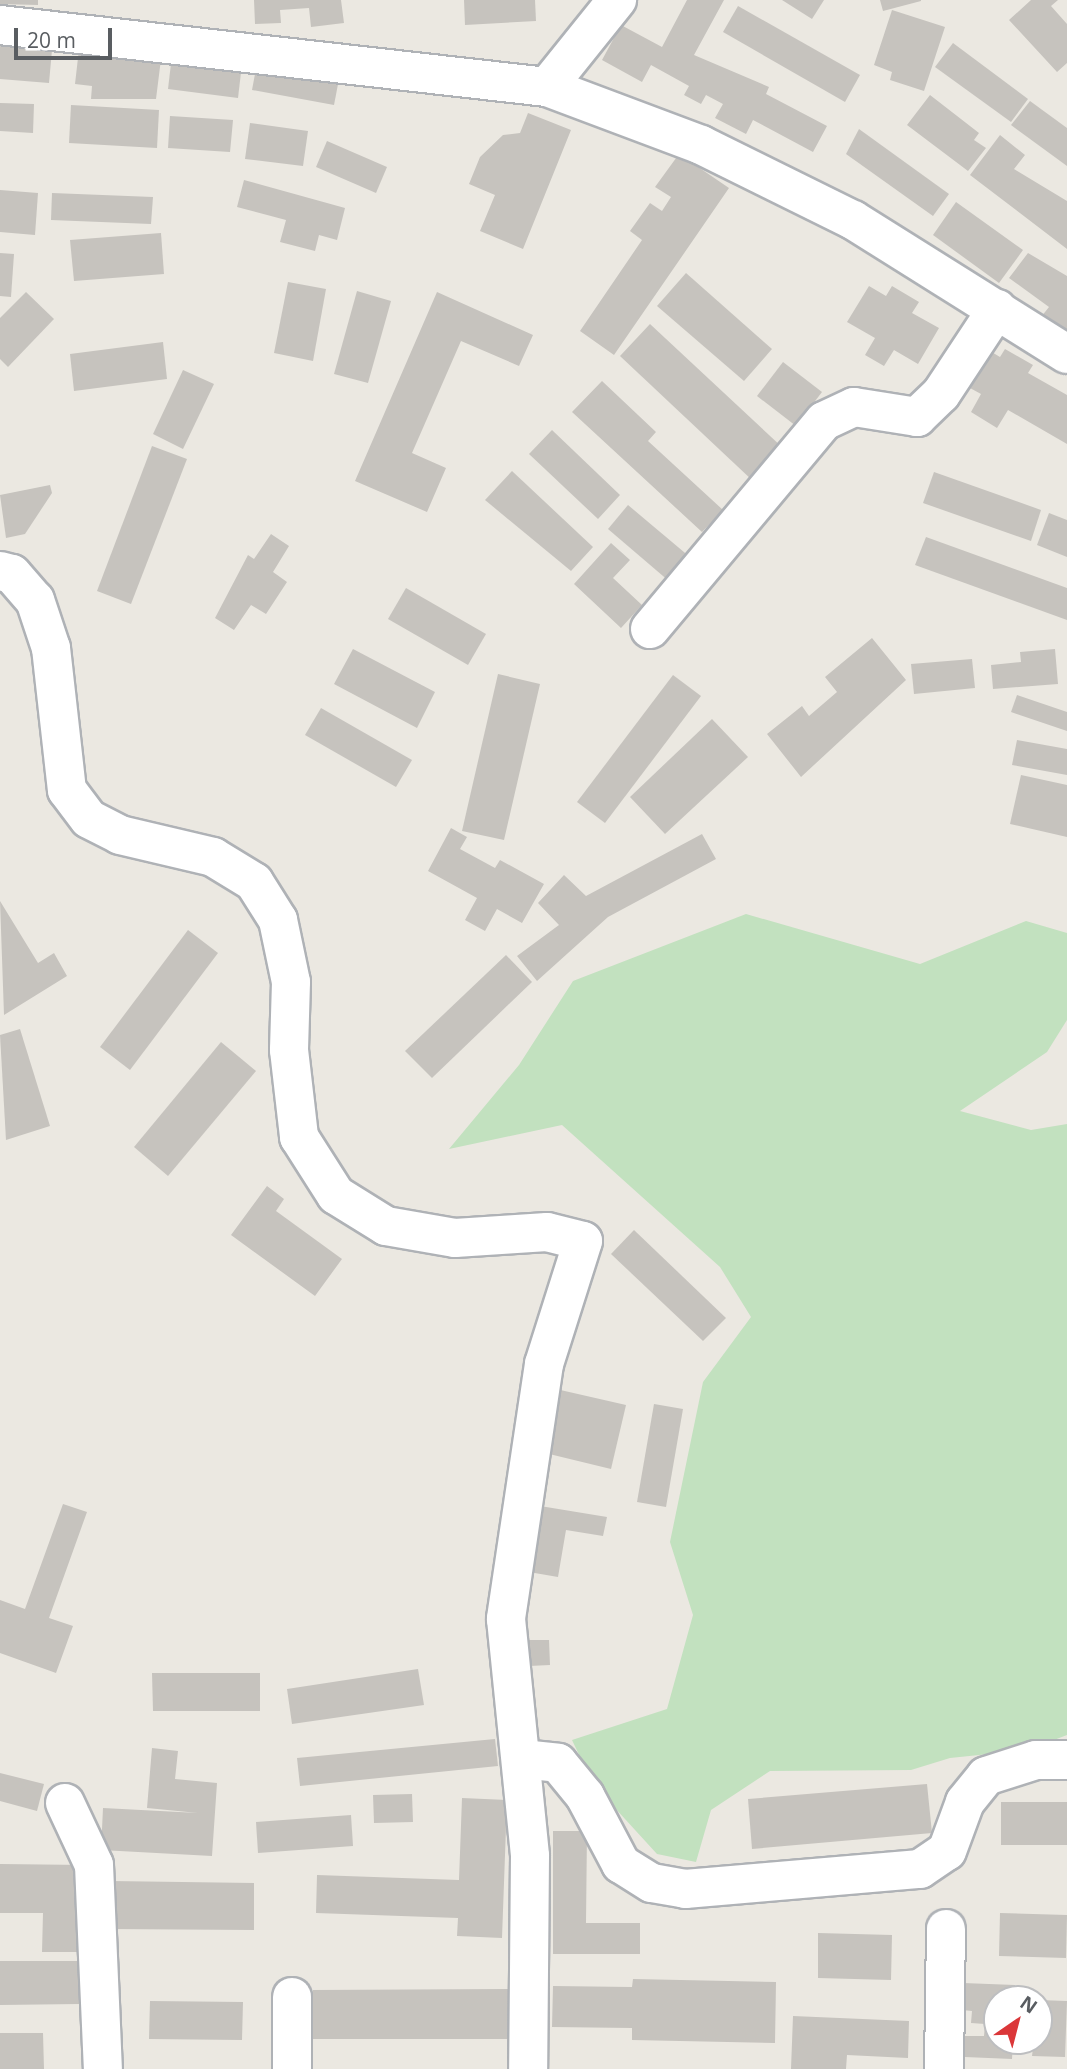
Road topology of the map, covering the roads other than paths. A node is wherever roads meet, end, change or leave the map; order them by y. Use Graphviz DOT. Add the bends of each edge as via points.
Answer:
graph roads {
  1 [pos="617,0"];
  2 [pos="0,25"];
  3 [pos="547,87"];
  4 [pos="997,309"];
  5 [pos="1067,354"];
  6 [pos="0,571"];
  7 [pos="650,629"];
  8 [pos="522,1759"];
  9 [pos="1067,1760"];
  10 [pos="65,1804"];
  11 [pos="946,1929"];
  12 [pos="292,1997"];
  13 [pos="103,2069"];
  14 [pos="292,2069"];
  15 [pos="528,2069"];
  16 [pos="944,2069"];
  1 -- 3 [label="street"];
  2 -- 3 [label="street"];
  3 -- 4 [label="street" via="760,174 853,220"];
  4 -- 5 [label="street"];
  4 -- 7 [label="street" via="941,394 916,417 854,407 824,421"];
  6 -- 8 [label="street" via="12,574 35,600 51,648 67,790 89,819 120,835 214,857 254,882 278,920 291,982 289,1050 299,1137 336,1195 386,1226 455,1238 547,1231 583,1241 544,1364 506,1619"];
  8 -- 9 [label="street" via="558,1763 585,1796 621,1864 652,1883 685,1889 920,1869 947,1852 965,1802 986,1776 1035,1760"];
  8 -- 15 [label="street" via="530,1856"];
  10 -- 13 [label="street" via="94,1865"];
  11 -- 16 [label="street"];
  12 -- 14 [label="street"];
}
